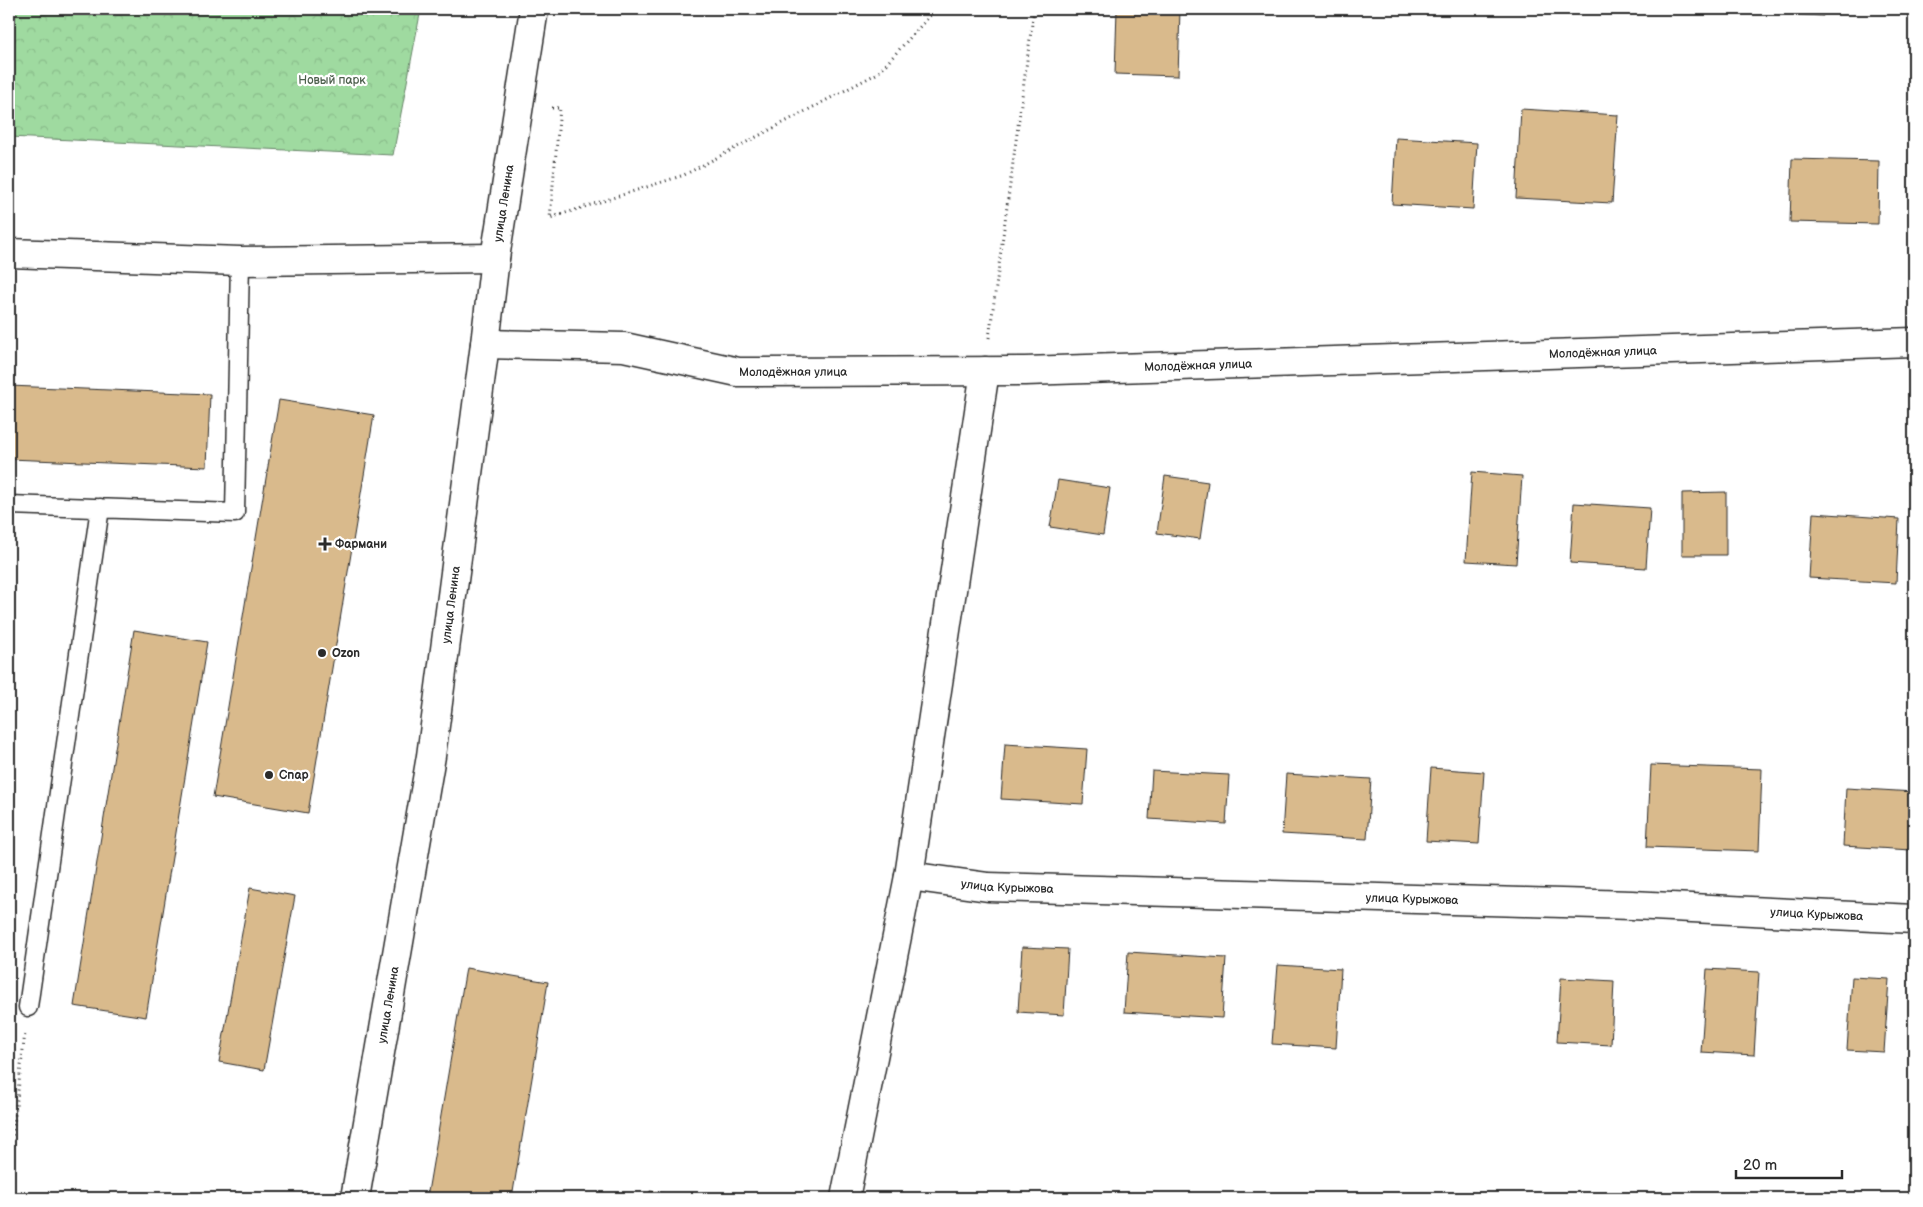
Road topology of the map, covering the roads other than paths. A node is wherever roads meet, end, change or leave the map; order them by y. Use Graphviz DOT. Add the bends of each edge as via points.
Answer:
graph roads {
  1 [pos="534,9"];
  2 [pos="9,253"];
  3 [pos="494,258"];
  4 [pos="240,261"];
  5 [pos="1914,341"];
  6 [pos="485,344"];
  7 [pos="985,371"];
  8 [pos="9,505"];
  9 [pos="100,508"];
  10 [pos="909,876"];
  11 [pos="1914,919"];
  12 [pos="28,1007"];
  13 [pos="355,1198"];
  14 [pos="845,1198"];
  1 -- 3 [label="street, улица Ленина"];
  2 -- 4 [label="street"];
  3 -- 4 [label="street"];
  3 -- 6 [label="street, улица Ленина"];
  4 -- 9 [label="lane" via="235,513"];
  5 -- 7 [label="street, Молодёжная улица"];
  6 -- 7 [label="street, Молодёжная улица" via="624,347 738,372"];
  6 -- 13 [label="street, улица Ленина" via="431,756"];
  7 -- 10 [label="street"];
  8 -- 9 [label="lane"];
  9 -- 12 [label="lane"];
  10 -- 11 [label="street, улица Курыжова" via="988,887 1632,905"];
  10 -- 14 [label="street"];
}
